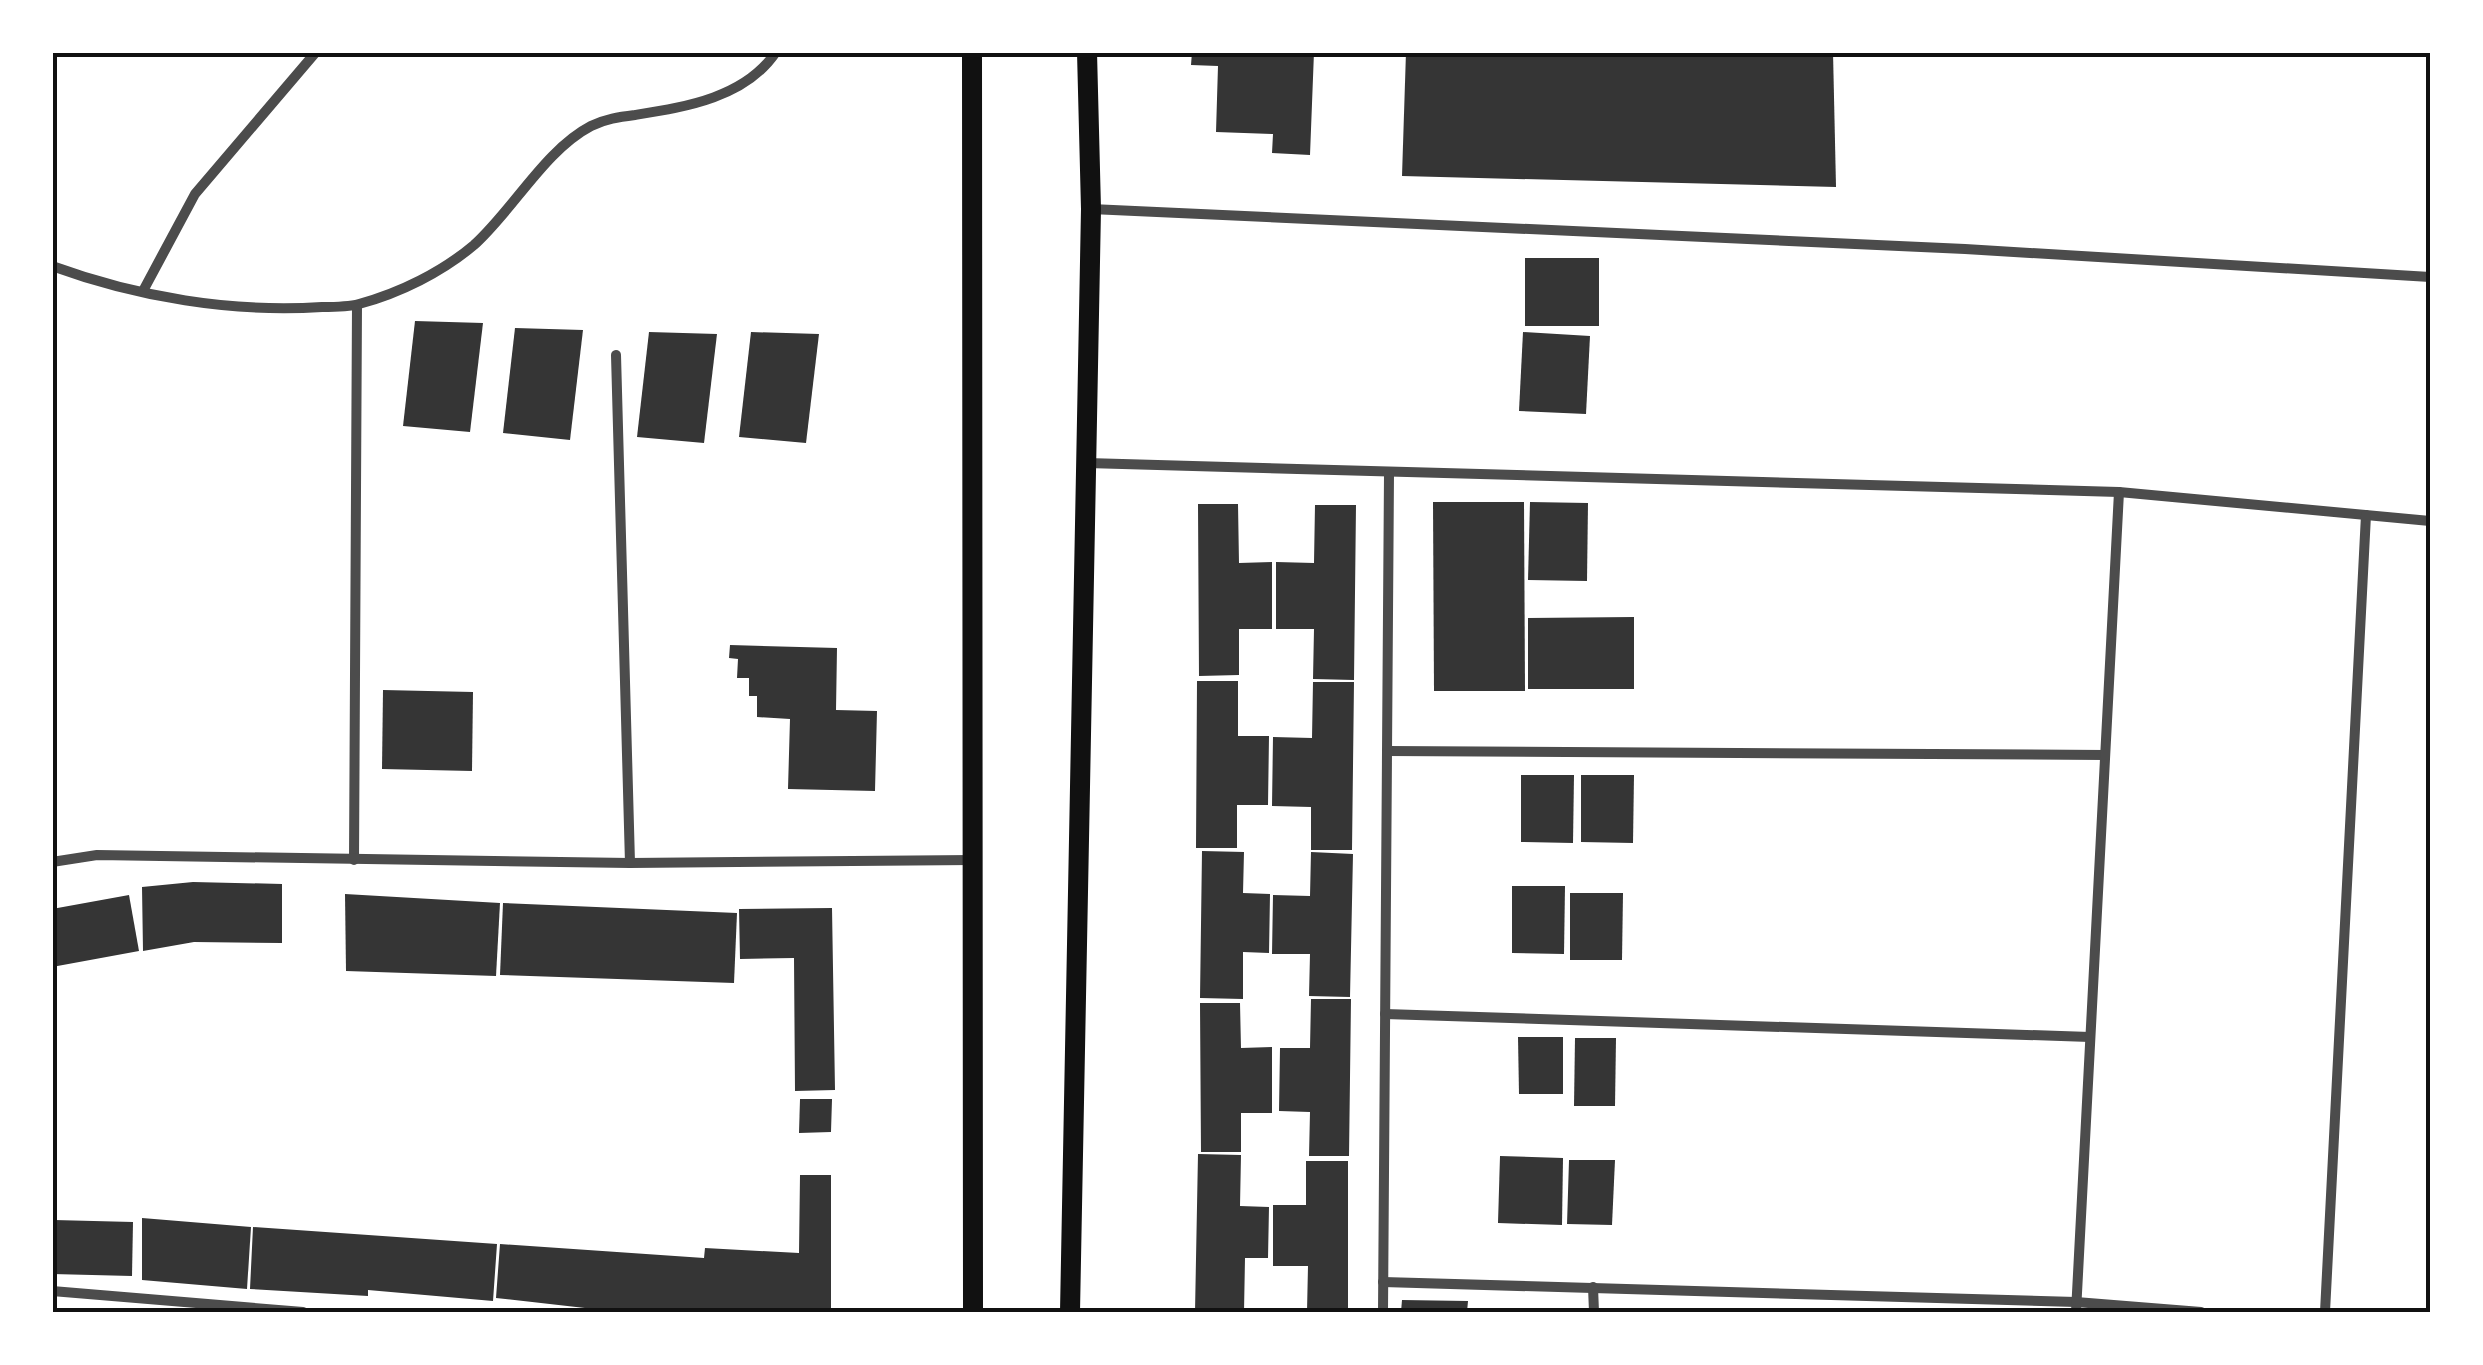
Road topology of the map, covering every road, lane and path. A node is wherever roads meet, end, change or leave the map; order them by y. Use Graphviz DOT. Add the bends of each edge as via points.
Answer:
graph roads {
  1 [pos="316,52"];
  2 [pos="776,52"];
  3 [pos="972,52"];
  4 [pos="1087,52"];
  5 [pos="1092,208"];
  6 [pos="52,266"];
  7 [pos="2430,278"];
  8 [pos="143,291"];
  9 [pos="357,305"];
  10 [pos="616,355"];
  11 [pos="1087,463"];
  12 [pos="1389,474"];
  13 [pos="2119,492"];
  14 [pos="2366,515"];
  15 [pos="2430,521"];
  16 [pos="1387,750"];
  17 [pos="2105,755"];
  18 [pos="354,860"];
  19 [pos="973,860"];
  20 [pos="52,862"];
  21 [pos="630,863"];
  22 [pos="1385,1014"];
  23 [pos="2090,1036"];
  24 [pos="1383,1282"];
  25 [pos="1593,1287"];
  26 [pos="52,1292"];
  27 [pos="2076,1307"];
  28 [pos="303,1312"];
  29 [pos="973,1312"];
  30 [pos="1070,1312"];
  31 [pos="1383,1312"];
  32 [pos="1594,1312"];
  33 [pos="2201,1312"];
  34 [pos="2325,1312"];
  1 -- 8 [label="street" via="195,194"];
  2 -- 9 [label="street" via="730,93 592,125 558,152 470,248 409,286"];
  3 -- 19 [label="main road"];
  4 -- 5 [label="main road"];
  5 -- 7 [label="street"];
  5 -- 11 [label="main road"];
  6 -- 8 [label="street"];
  8 -- 9 [label="street" via="287,310"];
  9 -- 18 [label="street"];
  10 -- 21 [label="street"];
  11 -- 12 [label="street"];
  11 -- 30 [label="main road"];
  12 -- 13 [label="street"];
  12 -- 16 [label="street"];
  13 -- 14 [label="street"];
  13 -- 17 [label="street"];
  14 -- 15 [label="street"];
  14 -- 34 [label="street"];
  16 -- 17 [label="street"];
  16 -- 22 [label="street"];
  17 -- 23 [label="street"];
  18 -- 20 [label="street" via="97,856"];
  18 -- 21 [label="street"];
  19 -- 21 [label="street"];
  19 -- 29 [label="main road"];
  22 -- 23 [label="street"];
  22 -- 24 [label="street"];
  23 -- 27 [label="street"];
  24 -- 25 [label="street"];
  24 -- 31 [label="street"];
  25 -- 27 [label="street"];
  25 -- 32 [label="street"];
  26 -- 28 [label="street"];
  27 -- 33 [label="street"];
}
